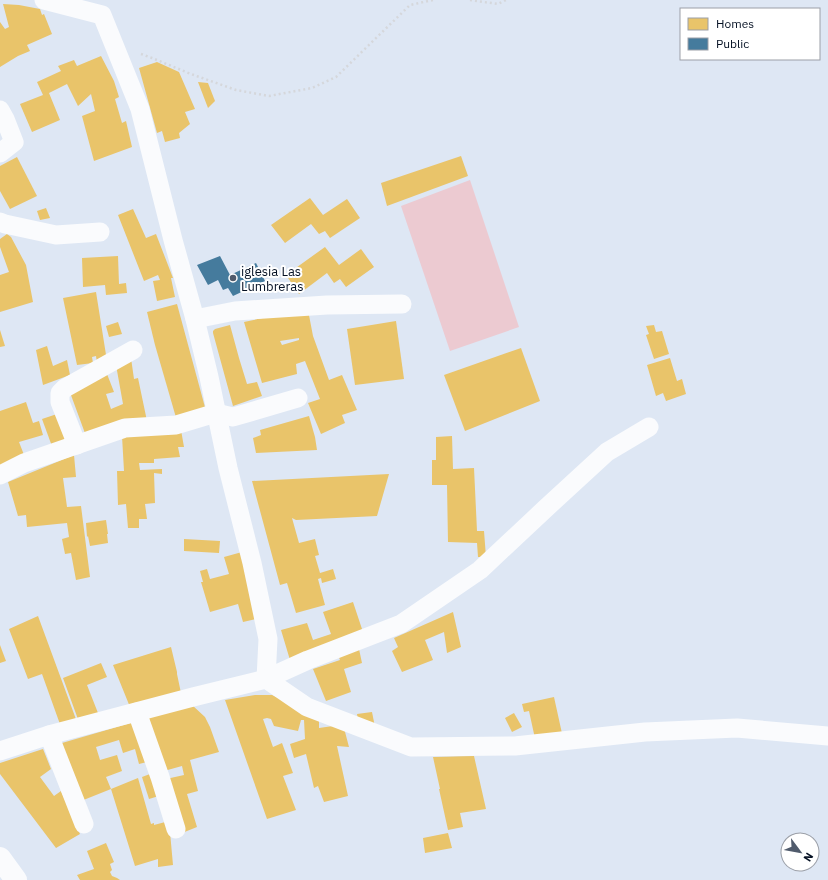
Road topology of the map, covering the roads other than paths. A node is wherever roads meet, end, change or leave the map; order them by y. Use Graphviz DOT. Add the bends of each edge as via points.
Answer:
graph roads {
  1 [pos="44,0"];
  2 [pos="92,6"];
  3 [pos="0,110"];
  4 [pos="0,152"];
  5 [pos="0,222"];
  6 [pos="100,232"];
  7 [pos="402,304"];
  8 [pos="195,319"];
  9 [pos="133,350"];
  10 [pos="298,398"];
  11 [pos="216,413"];
  12 [pos="649,427"];
  13 [pos="77,445"];
  14 [pos="0,475"];
  15 [pos="266,679"];
  16 [pos="137,712"];
  17 [pos="49,735"];
  18 [pos="828,736"];
  19 [pos="0,751"];
  20 [pos="84,824"];
  21 [pos="176,829"];
  22 [pos="0,858"];
  23 [pos="16,880"];
  1 -- 2 [label="street"];
  2 -- 8 [label="street" via="102,15 140,109"];
  3 -- 4 [label="street" via="14,142"];
  5 -- 6 [label="street" via="56,235"];
  7 -- 8 [label="street" via="327,305 235,311"];
  8 -- 11 [label="street"];
  9 -- 13 [label="street" via="60,393 60,402"];
  10 -- 11 [label="street" via="233,417"];
  11 -- 13 [label="street" via="176,425 125,428"];
  11 -- 15 [label="street" via="268,639"];
  12 -- 15 [label="street" via="607,452 480,570 401,624"];
  13 -- 14 [label="street" via="24,463"];
  15 -- 16 [label="street"];
  15 -- 18 [label="street" via="307,707 410,746 515,746 645,732 737,728"];
  16 -- 17 [label="street"];
  16 -- 21 [label="street"];
  17 -- 19 [label="street"];
  17 -- 20 [label="street"];
  22 -- 23 [label="main road"];
}
